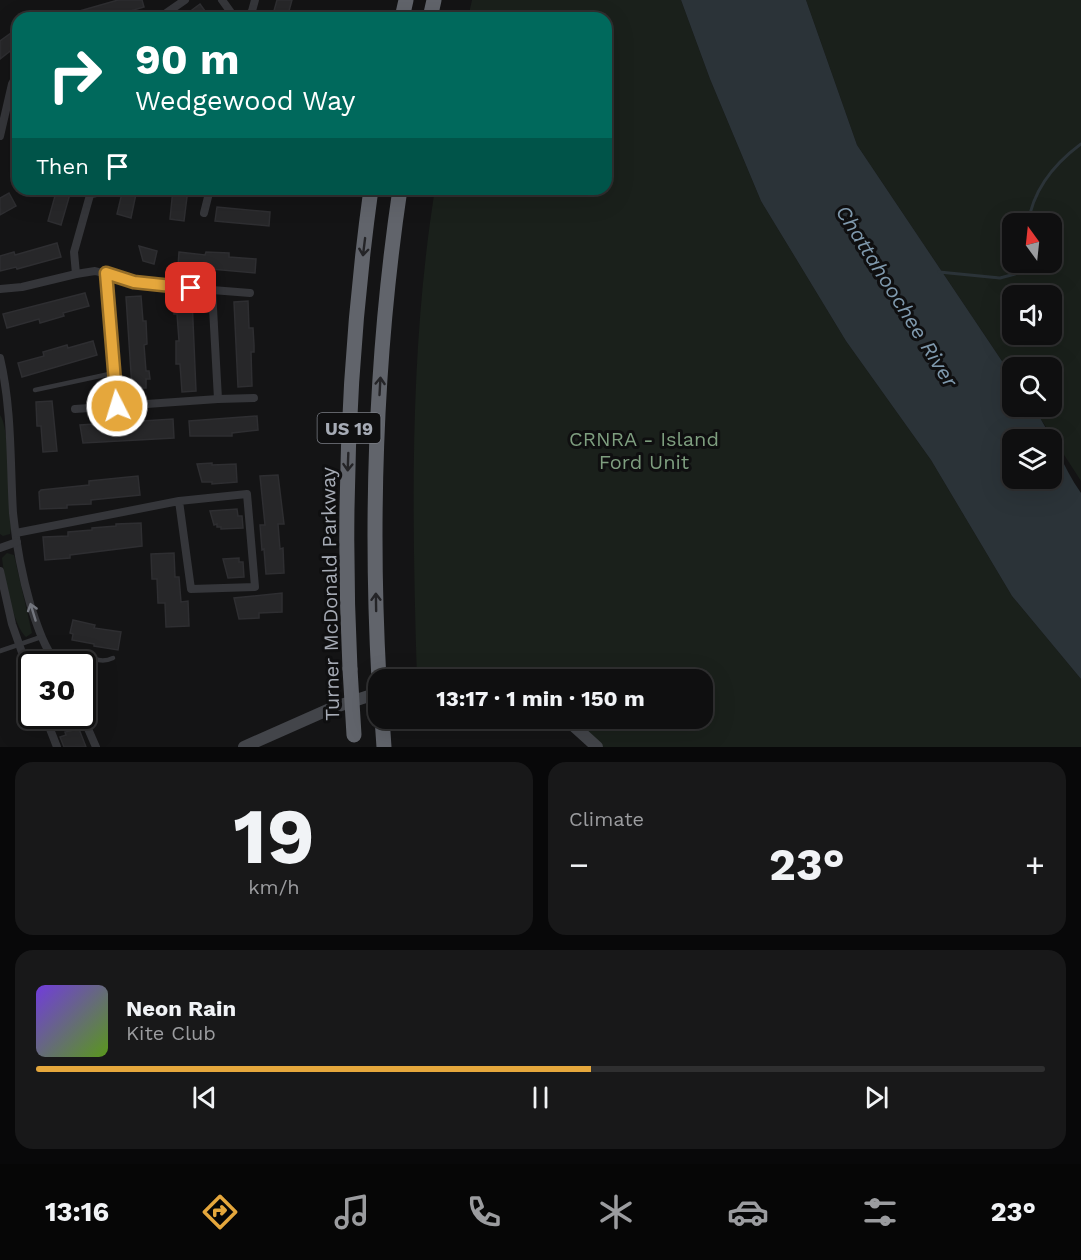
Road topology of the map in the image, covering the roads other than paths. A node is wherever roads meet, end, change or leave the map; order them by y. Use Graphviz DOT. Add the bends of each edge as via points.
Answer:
graph roads {
  1 [pos="185,0"];
  2 [pos="168,12"];
  3 [pos="12,84"];
  4 [pos="0,136"];
  5 [pos="90,195"];
  6 [pos="208,195"];
  7 [pos="370,195"];
  8 [pos="399,195"];
  9 [pos="204,213"];
  10 [pos="106,273"];
  11 [pos="75,274"];
  12 [pos="0,289"];
  13 [pos="212,290"];
  14 [pos="250,293"];
  15 [pos="0,358"];
  16 [pos="114,373"];
  17 [pos="35,390"];
  18 [pos="254,398"];
  19 [pos="218,399"];
  20 [pos="117,406"];
  21 [pos="4,409"];
  22 [pos="75,409"];
  23 [pos="179,501"];
  24 [pos="16,538"];
  25 [pos="0,548"];
  26 [pos="0,571"];
  27 [pos="41,637"];
  28 [pos="19,644"];
  29 [pos="0,651"];
  30 [pos="21,651"];
  31 [pos="48,651"];
  32 [pos="96,658"];
  33 [pos="113,658"];
  34 [pos="378,669"];
  35 [pos="368,696"];
  36 [pos="50,729"];
  37 [pos="88,729"];
  38 [pos="383,729"];
  39 [pos="577,729"];
  40 [pos="355,741"];
  41 [pos="57,747"];
  42 [pos="96,747"];
  43 [pos="244,747"];
  44 [pos="384,747"];
  45 [pos="597,747"];
  1 -- 2 [label="street"];
  3 -- 4 [label="street"];
  5 -- 11 [label="street" via="74,252"];
  6 -- 9 [label="street"];
  7 -- 40 [label="highway, Turner McDonald Parkway / US 19, one-way, bridge" via="355,328 349,428 347,544"];
  34 -- 8 [label="highway, US 19, one-way" via="377,431"];
  10 -- 11 [label="street"];
  10 -- 13 [label="street" via="134,282"];
  10 -- 16 [label="street"];
  11 -- 12 [label="street"];
  13 -- 14 [label="street"];
  13 -- 19 [label="street"];
  15 -- 21 [label="street"];
  16 -- 17 [label="lane"];
  16 -- 20 [label="street"];
  18 -- 19 [label="street"];
  19 -- 20 [label="street"];
  20 -- 22 [label="street"];
  21 -- 24 [label="street"];
  23 -- 23 [label="street" via="191,589 255,586 247,494"];
  23 -- 24 [label="street"];
  24 -- 25 [label="street"];
  27 -- 24 [label="street, one-way" via="24,583"];
  26 -- 28 [label="street"];
  27 -- 28 [label="lane"];
  27 -- 31 [label="street"];
  28 -- 29 [label="lane"];
  28 -- 30 [label="street"];
  32 -- 33 [label="lane"];
  35 -- 43 [label="street"];
  36 -- 41 [label="street"];
  37 -- 42 [label="street"];
  38 -- 44 [label="highway"];
  39 -- 45 [label="street"];
}
